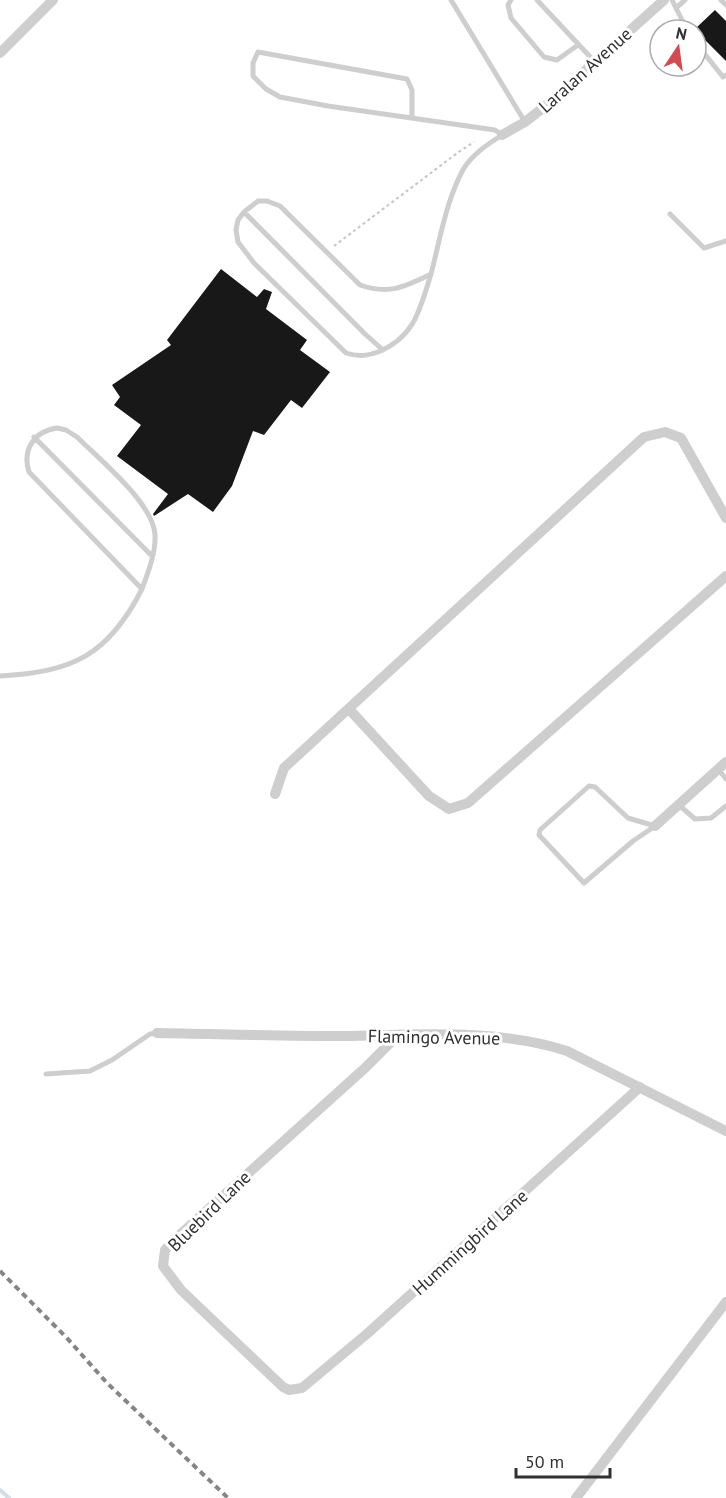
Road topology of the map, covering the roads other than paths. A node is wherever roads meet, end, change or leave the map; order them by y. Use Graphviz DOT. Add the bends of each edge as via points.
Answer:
graph roads {
  1 [pos="53,0"];
  2 [pos="451,0"];
  3 [pos="511,0"];
  4 [pos="537,0"];
  5 [pos="664,0"];
  6 [pos="672,0"];
  7 [pos="685,0"];
  8 [pos="721,0"];
  9 [pos="726,5"];
  10 [pos="677,7"];
  11 [pos="682,18"];
  12 [pos="579,45"];
  13 [pos="0,53"];
  14 [pos="708,57"];
  15 [pos="594,61"];
  16 [pos="724,76"];
  17 [pos="412,117"];
  18 [pos="525,122"];
  19 [pos="498,133"];
  20 [pos="244,212"];
  21 [pos="670,214"];
  22 [pos="726,241"];
  23 [pos="431,274"];
  24 [pos="383,350"];
  25 [pos="34,438"];
  26 [pos="726,518"];
  27 [pos="152,556"];
  28 [pos="726,576"];
  29 [pos="142,589"];
  30 [pos="0,676"];
  31 [pos="349,709"];
  32 [pos="722,766"];
  33 [pos="726,779"];
  34 [pos="275,794"];
  35 [pos="679,805"];
  36 [pos="726,806"];
  37 [pos="655,826"];
  38 [pos="157,1033"];
  39 [pos="398,1035"];
  40 [pos="46,1074"];
  41 [pos="640,1087"];
  42 [pos="726,1131"];
  43 [pos="726,1302"];
  44 [pos="296,1390"];
  45 [pos="576,1498"];
  1 -- 13 [label="street"];
  2 -- 18 [label="lane"];
  3 -- 12 [label="lane" via="508,5 512,18 544,57 557,60"];
  4 -- 12 [label="lane"];
  5 -- 15 [label="street, Laralan Avenue"];
  6 -- 10 [label="lane"];
  7 -- 10 [label="lane"];
  8 -- 9 [label="lane"];
  10 -- 11 [label="lane"];
  12 -- 15 [label="lane"];
  14 -- 16 [label="lane"];
  15 -- 18 [label="street, Laralan Avenue"];
  17 -- 17 [label="lane" via="280,97 253,76 253,63 258,52 407,79 412,90"];
  17 -- 19 [label="lane"];
  18 -- 19 [label="street, Laralan Avenue"];
  19 -- 23 [label="lane" via="464,168 451,199"];
  20 -- 23 [label="lane" via="258,201 280,206 360,285 372,289 390,291"];
  20 -- 24 [label="lane"];
  20 -- 24 [label="lane" via="238,220 238,242 318,327 346,353 356,356"];
  21 -- 22 [label="lane" via="704,248"];
  23 -- 24 [label="lane" via="410,329"];
  25 -- 27 [label="lane"];
  25 -- 27 [label="lane" via="47,429 57,428 77,437 147,510 156,536"];
  25 -- 29 [label="lane" via="27,450 29,472"];
  26 -- 31 [label="street" via="681,438 665,432 644,437"];
  27 -- 29 [label="lane"];
  28 -- 31 [label="street" via="468,803 449,809 429,796"];
  29 -- 30 [label="lane" via="130,612 91,653 53,670"];
  31 -- 34 [label="street" via="284,768"];
  32 -- 33 [label="lane"];
  32 -- 35 [label="street"];
  35 -- 36 [label="lane" via="695,819 711,818"];
  35 -- 37 [label="street"];
  37 -- 37 [label="lane" via="628,818 595,787 589,786 539,835 584,883"];
  38 -- 39 [label="street, Flamingo Avenue"];
  38 -- 40 [label="lane" via="90,1071"];
  39 -- 41 [label="street, Flamingo Avenue" via="456,1034 541,1043 567,1051"];
  39 -- 44 [label="street, Bluebird Lane" via="165,1250 163,1266 181,1290 283,1387"];
  41 -- 42 [label="street, Flamingo Avenue"];
  41 -- 44 [label="street, Hummingbird Lane" via="368,1333"];
  43 -- 45 [label="street"];
}
